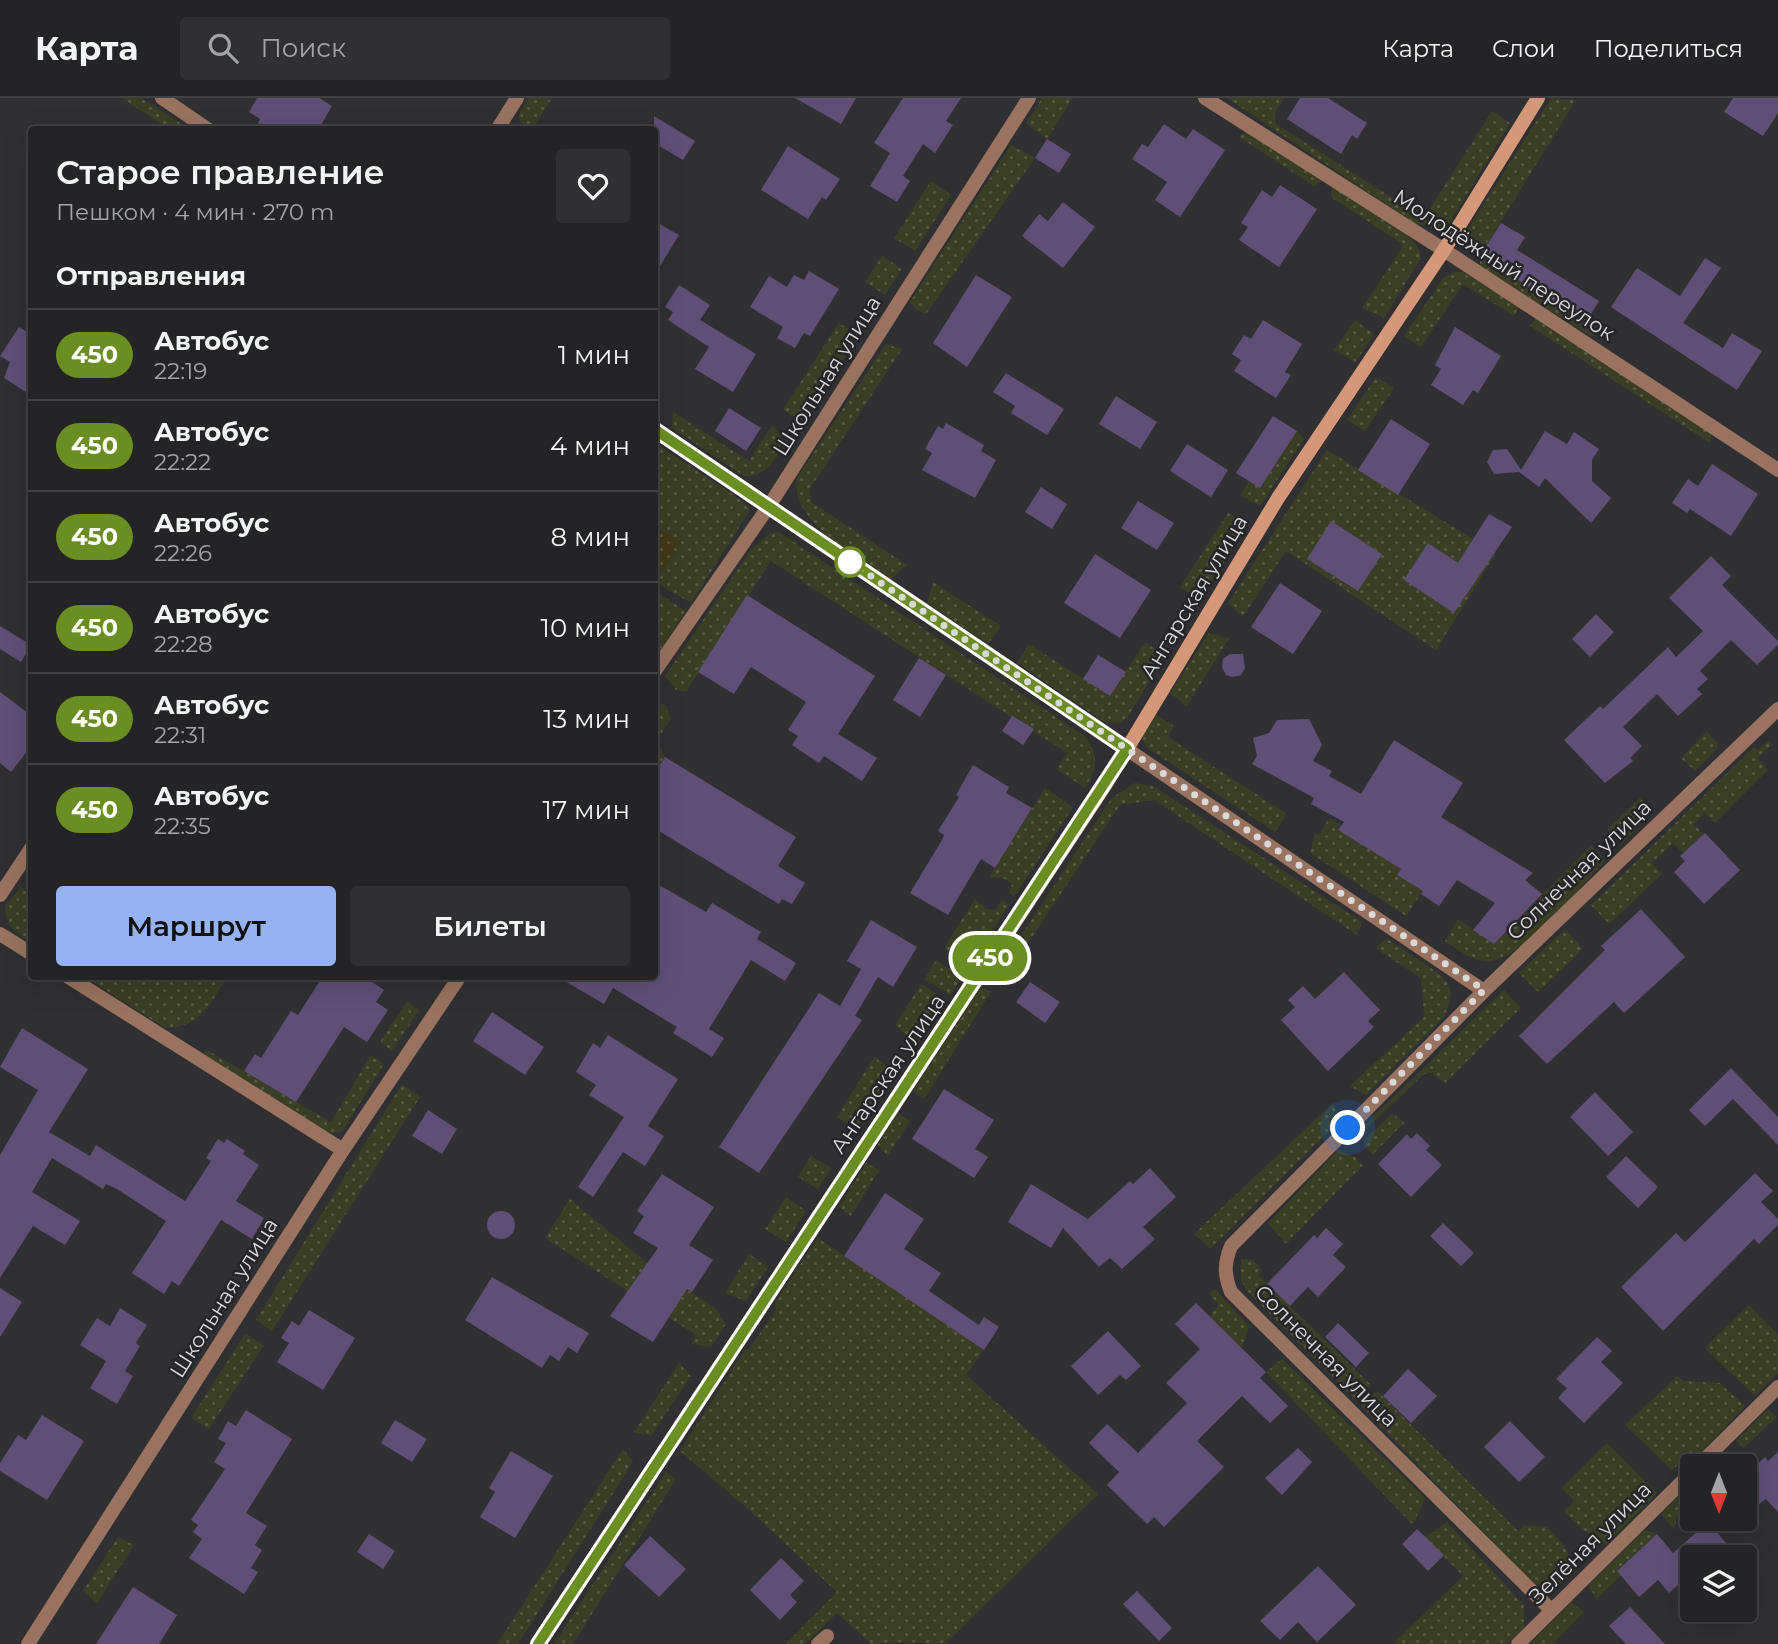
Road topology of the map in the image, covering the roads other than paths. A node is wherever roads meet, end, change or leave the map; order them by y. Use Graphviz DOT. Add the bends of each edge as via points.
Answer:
graph roads {
  1 [pos="162,98"];
  2 [pos="517,98"];
  3 [pos="1029,98"];
  4 [pos="1205,98"];
  5 [pos="1538,98"];
  6 [pos="203,126"];
  7 [pos="500,126"];
  8 [pos="1444,250"];
  9 [pos="658,432"];
  10 [pos="1778,470"];
  11 [pos="769,506"];
  12 [pos="658,666"];
  13 [pos="1778,709"];
  14 [pos="1127,749"];
  15 [pos="28,853"];
  16 [pos="0,895"];
  17 [pos="0,934"];
  18 [pos="28,952"];
  19 [pos="73,980"];
  20 [pos="457,980"];
  21 [pos="1484,990"];
  22 [pos="343,1150"];
  23 [pos="1778,1387"];
  24 [pos="1710,1454"];
  25 [pos="1680,1484"];
  26 [pos="1551,1610"];
  27 [pos="29,1644"];
  28 [pos="538,1644"];
  29 [pos="1518,1644"];
  1 -- 6 [label="street"];
  2 -- 7 [label="street"];
  3 -- 11 [label="street, Школьная улица"];
  4 -- 8 [label="street, Молодёжный переулок"];
  5 -- 8 [label="street, Ангарская улица"];
  8 -- 10 [label="street, Молодёжный переулок"];
  8 -- 14 [label="street, Ангарская улица" via="1278,498"];
  9 -- 11 [label="street"];
  11 -- 12 [label="street, Школьная улица"];
  11 -- 14 [label="street"];
  13 -- 21 [label="street, Солнечная улица"];
  14 -- 21 [label="street"];
  14 -- 28 [label="street, Ангарская улица"];
  15 -- 16 [label="street"];
  17 -- 18 [label="street"];
  19 -- 22 [label="street"];
  20 -- 22 [label="street, Школьная улица"];
  21 -- 26 [label="street, Солнечная улица" via="1231,1246 1225,1277 1231,1292"];
  22 -- 27 [label="street, Школьная улица"];
  23 -- 24 [label="street"];
  25 -- 26 [label="street, Зелёная улица"];
  26 -- 29 [label="street, Зелёная улица"];
}
